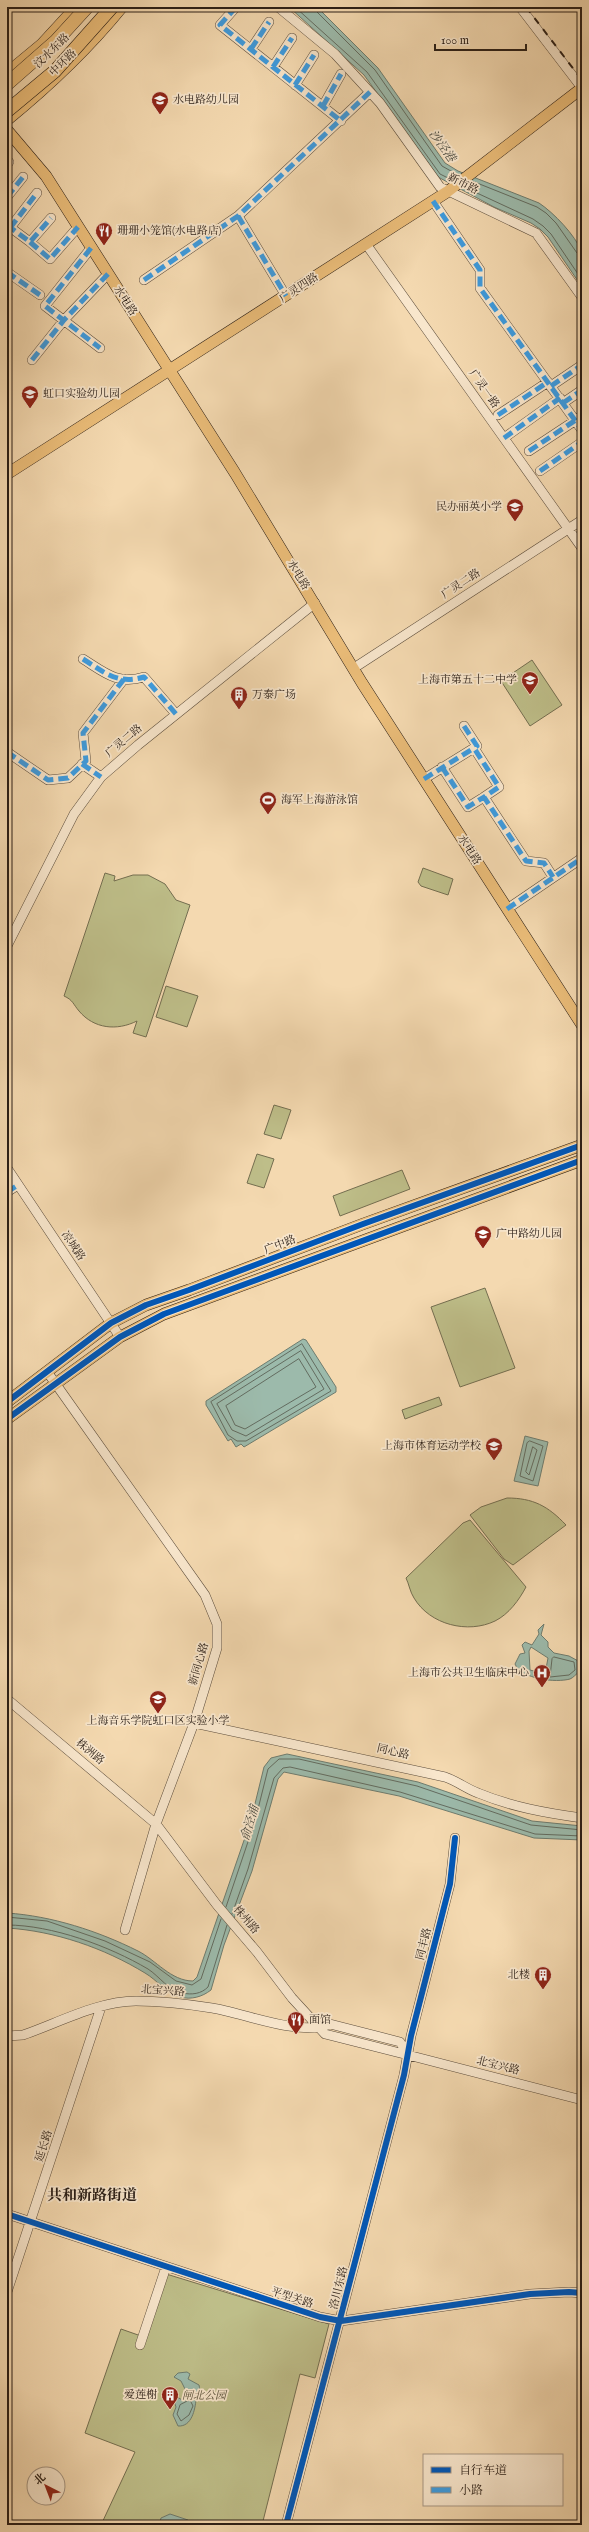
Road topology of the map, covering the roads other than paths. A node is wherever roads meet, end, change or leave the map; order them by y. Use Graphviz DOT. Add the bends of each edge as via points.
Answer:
graph roads {
  1 [pos="76,7"];
  2 [pos="93,7"];
  3 [pos="106,7"];
  4 [pos="112,7"];
  5 [pos="122,7"];
  6 [pos="236,7"];
  7 [pos="278,7"];
  8 [pos="520,7"];
  9 [pos="86,11"];
  10 [pos="269,22"];
  11 [pos="104,29"];
  12 [pos="292,38"];
  13 [pos="251,49"];
  14 [pos="314,55"];
  15 [pos="273,67"];
  16 [pos="7,73"];
  17 [pos="341,74"];
  18 [pos="7,84"];
  19 [pos="295,85"];
  20 [pos="582,88"];
  21 [pos="7,90"];
  22 [pos="370,92"];
  23 [pos="7,105"];
  24 [pos="323,106"];
  25 [pos="7,111"];
  26 [pos="7,120"];
  27 [pos="340,121"];
  28 [pos="7,130"];
  29 [pos="23,178"];
  30 [pos="449,190"];
  31 [pos="37,193"];
  32 [pos="7,197"];
  33 [pos="433,201"];
  34 [pos="238,216"];
  35 [pos="51,218"];
  36 [pos="9,227"];
  37 [pos="78,227"];
  38 [pos="30,242"];
  39 [pos="366,244"];
  40 [pos="91,248"];
  41 [pos="7,272"];
  42 [pos="108,274"];
  43 [pos="144,280"];
  44 [pos="40,295"];
  45 [pos="286,296"];
  46 [pos="582,297"];
  47 [pos="64,320"];
  48 [pos="100,348"];
  49 [pos="32,360"];
  50 [pos="582,365"];
  51 [pos="169,371"];
  52 [pos="549,384"];
  53 [pos="582,390"];
  54 [pos="561,401"];
  55 [pos="498,415"];
  56 [pos="579,418"];
  57 [pos="582,430"];
  58 [pos="504,438"];
  59 [pos="582,442"];
  60 [pos="529,451"];
  61 [pos="540,471"];
  62 [pos="7,474"];
  63 [pos="582,520"];
  64 [pos="568,529"];
  65 [pos="582,548"];
  66 [pos="315,603"];
  67 [pos="83,659"];
  68 [pos="354,668"];
  69 [pos="124,679"];
  70 [pos="176,714"];
  71 [pos="464,726"];
  72 [pos="474,748"];
  73 [pos="7,752"];
  74 [pos="82,764"];
  75 [pos="442,767"];
  76 [pos="101,777"];
  77 [pos="424,778"];
  78 [pos="484,797"];
  79 [pos="582,858"];
  80 [pos="553,878"];
  81 [pos="507,909"];
  82 [pos="7,946"];
  83 [pos="582,1025"];
  84 [pos="582,1145"];
  85 [pos="582,1160"];
  86 [pos="7,1168"];
  87 [pos="18,1185"];
  88 [pos="7,1192"];
  89 [pos="110,1323"];
  90 [pos="120,1337"];
  91 [pos="48,1373"];
  92 [pos="55,1384"];
  93 [pos="7,1402"];
  94 [pos="7,1420"];
  95 [pos="7,1699"];
  96 [pos="194,1723"];
  97 [pos="582,1818"];
  98 [pos="156,1824"];
  99 [pos="455,1838"];
  100 [pos="125,1930"];
  101 [pos="101,2007"];
  102 [pos="320,2029"];
  103 [pos="7,2036"];
  104 [pos="408,2055"];
  105 [pos="582,2100"];
  106 [pos="7,2214"];
  107 [pos="31,2222"];
  108 [pos="166,2267"];
  109 [pos="7,2292"];
  110 [pos="582,2294"];
  111 [pos="341,2321"];
  112 [pos="140,2345"];
  113 [pos="286,2525"];
  1 -- 16 [label="main road, 汶水东路" via="42,44"];
  2 -- 9 [label="main road, 汶水东路"];
  3 -- 11 [label="main road"];
  3 -- 23 [label="main road, 汶水东路" via="59,60"];
  4 -- 25 [label="highway, 中环路, bridge" via="70,56"];
  5 -- 11 [label="main road, 汶水东路"];
  6 -- 13 [label="street" via="220,25"];
  7 -- 22 [label="street, 新市路" via="335,54"];
  8 -- 20 [label="street"];
  9 -- 18 [label="highway, 中环路, bridge"];
  9 -- 21 [label="main road, 汶水东路" via="49,55"];
  10 -- 13 [label="street"];
  11 -- 26 [label="main road, 汶水东路" via="44,90"];
  12 -- 15 [label="street"];
  13 -- 15 [label="street"];
  14 -- 19 [label="street"];
  15 -- 19 [label="street"];
  17 -- 24 [label="street"];
  19 -- 24 [label="street"];
  20 -- 30 [label="main road, 广灵四路"];
  22 -- 27 [label="street"];
  22 -- 30 [label="street, 新市路" via="433,179"];
  24 -- 27 [label="street"];
  27 -- 34 [label="street"];
  28 -- 37 [label="main road, 水电路" via="46,176"];
  29 -- 32 [label="street"];
  30 -- 33 [label="main road, 广灵四路"];
  30 -- 46 [label="street, 新市路" via="536,233"];
  31 -- 36 [label="street"];
  33 -- 39 [label="main road, 广灵四路"];
  33 -- 52 [label="street" via="480,270 480,288"];
  34 -- 43 [label="street"];
  34 -- 45 [label="street"];
  35 -- 38 [label="street"];
  36 -- 38 [label="street"];
  37 -- 38 [label="street" via="50,259"];
  37 -- 40 [label="main road, 水电路"];
  39 -- 45 [label="main road, 广灵四路"];
  39 -- 58 [label="street, 广灵一路"];
  40 -- 42 [label="main road, 水电路"];
  40 -- 47 [label="street" via="45,306"];
  41 -- 44 [label="street"];
  42 -- 47 [label="street"];
  42 -- 51 [label="main road, 水电路"];
  45 -- 51 [label="main road, 广灵四路"];
  47 -- 48 [label="street"];
  47 -- 49 [label="street"];
  50 -- 52 [label="street"];
  51 -- 62 [label="main road, 广灵四路"];
  51 -- 66 [label="main road, 水电路"];
  52 -- 54 [label="street"];
  52 -- 55 [label="street"];
  53 -- 54 [label="street"];
  54 -- 56 [label="street"];
  54 -- 58 [label="street"];
  56 -- 57 [label="street"];
  56 -- 60 [label="street"];
  58 -- 64 [label="street, 广灵一路"];
  59 -- 61 [label="street"];
  63 -- 64 [label="street, 广灵二路"];
  64 -- 65 [label="street, 广灵一路"];
  64 -- 68 [label="street, 广灵二路"];
  66 -- 68 [label="main road, 水电路"];
  66 -- 70 [label="street, 广灵二路"];
  67 -- 69 [label="street" via="116,679"];
  68 -- 77 [label="main road, 水电路"];
  69 -- 70 [label="street" via="144,677"];
  69 -- 74 [label="street" via="83,733 86,761"];
  70 -- 76 [label="street, 广灵二路"];
  71 -- 72 [label="street" via="477,746"];
  72 -- 75 [label="street"];
  72 -- 78 [label="street" via="499,787"];
  73 -- 74 [label="street" via="48,780 68,778"];
  74 -- 76 [label="street"];
  75 -- 77 [label="street"];
  75 -- 78 [label="street" via="468,807"];
  76 -- 82 [label="street, 广灵二路" via="74,814"];
  77 -- 81 [label="main road, 水电路"];
  78 -- 80 [label="street" via="526,861 544,863"];
  79 -- 80 [label="street"];
  80 -- 81 [label="street"];
  81 -- 83 [label="main road, 水电路"];
  84 -- 89 [label="main road, 广中路" via="146,1305"];
  85 -- 90 [label="main road" via="170,1312"];
  86 -- 87 [label="street, 凉城路"];
  87 -- 88 [label="street"];
  87 -- 89 [label="street, 凉城路"];
  89 -- 90 [label="street, 凉城路"];
  89 -- 91 [label="main road, 广中路"];
  90 -- 92 [label="main road"];
  91 -- 92 [label="street, 新同心路"];
  91 -- 93 [label="main road, 广中路"];
  92 -- 94 [label="main road"];
  92 -- 96 [label="street, 新同心路" via="213,1609 218,1632 217,1648"];
  95 -- 98 [label="street, 株洲路"];
  96 -- 97 [label="street, 同心路" via="445,1777 516,1807"];
  96 -- 98 [label="street, 新同心路"];
  98 -- 100 [label="street, 新同心路"];
  98 -- 102 [label="street, 株州路" via="292,1998"];
  99 -- 104 [label="street, 同丰路" via="450,1884"];
  101 -- 102 [label="street, 北宝兴路" via="135,2001 200,2006 293,2026"];
  101 -- 103 [label="street, 北宝兴路" via="17,2037"];
  101 -- 107 [label="street, 延长路"];
  102 -- 104 [label="street, 北宝兴路" via="325,2034"];
  104 -- 105 [label="street, 北宝兴路"];
  104 -- 111 [label="street, 洛川东路"];
  106 -- 107 [label="street, 平型关路"];
  107 -- 108 [label="street, 平型关路"];
  107 -- 109 [label="street, 延长路"];
  108 -- 111 [label="street, 平型关路" via="320,2317"];
  108 -- 112 [label="street"];
  110 -- 111 [label="street, 平型关路" via="530,2294"];
  111 -- 113 [label="street, 洛川东路"];
}
